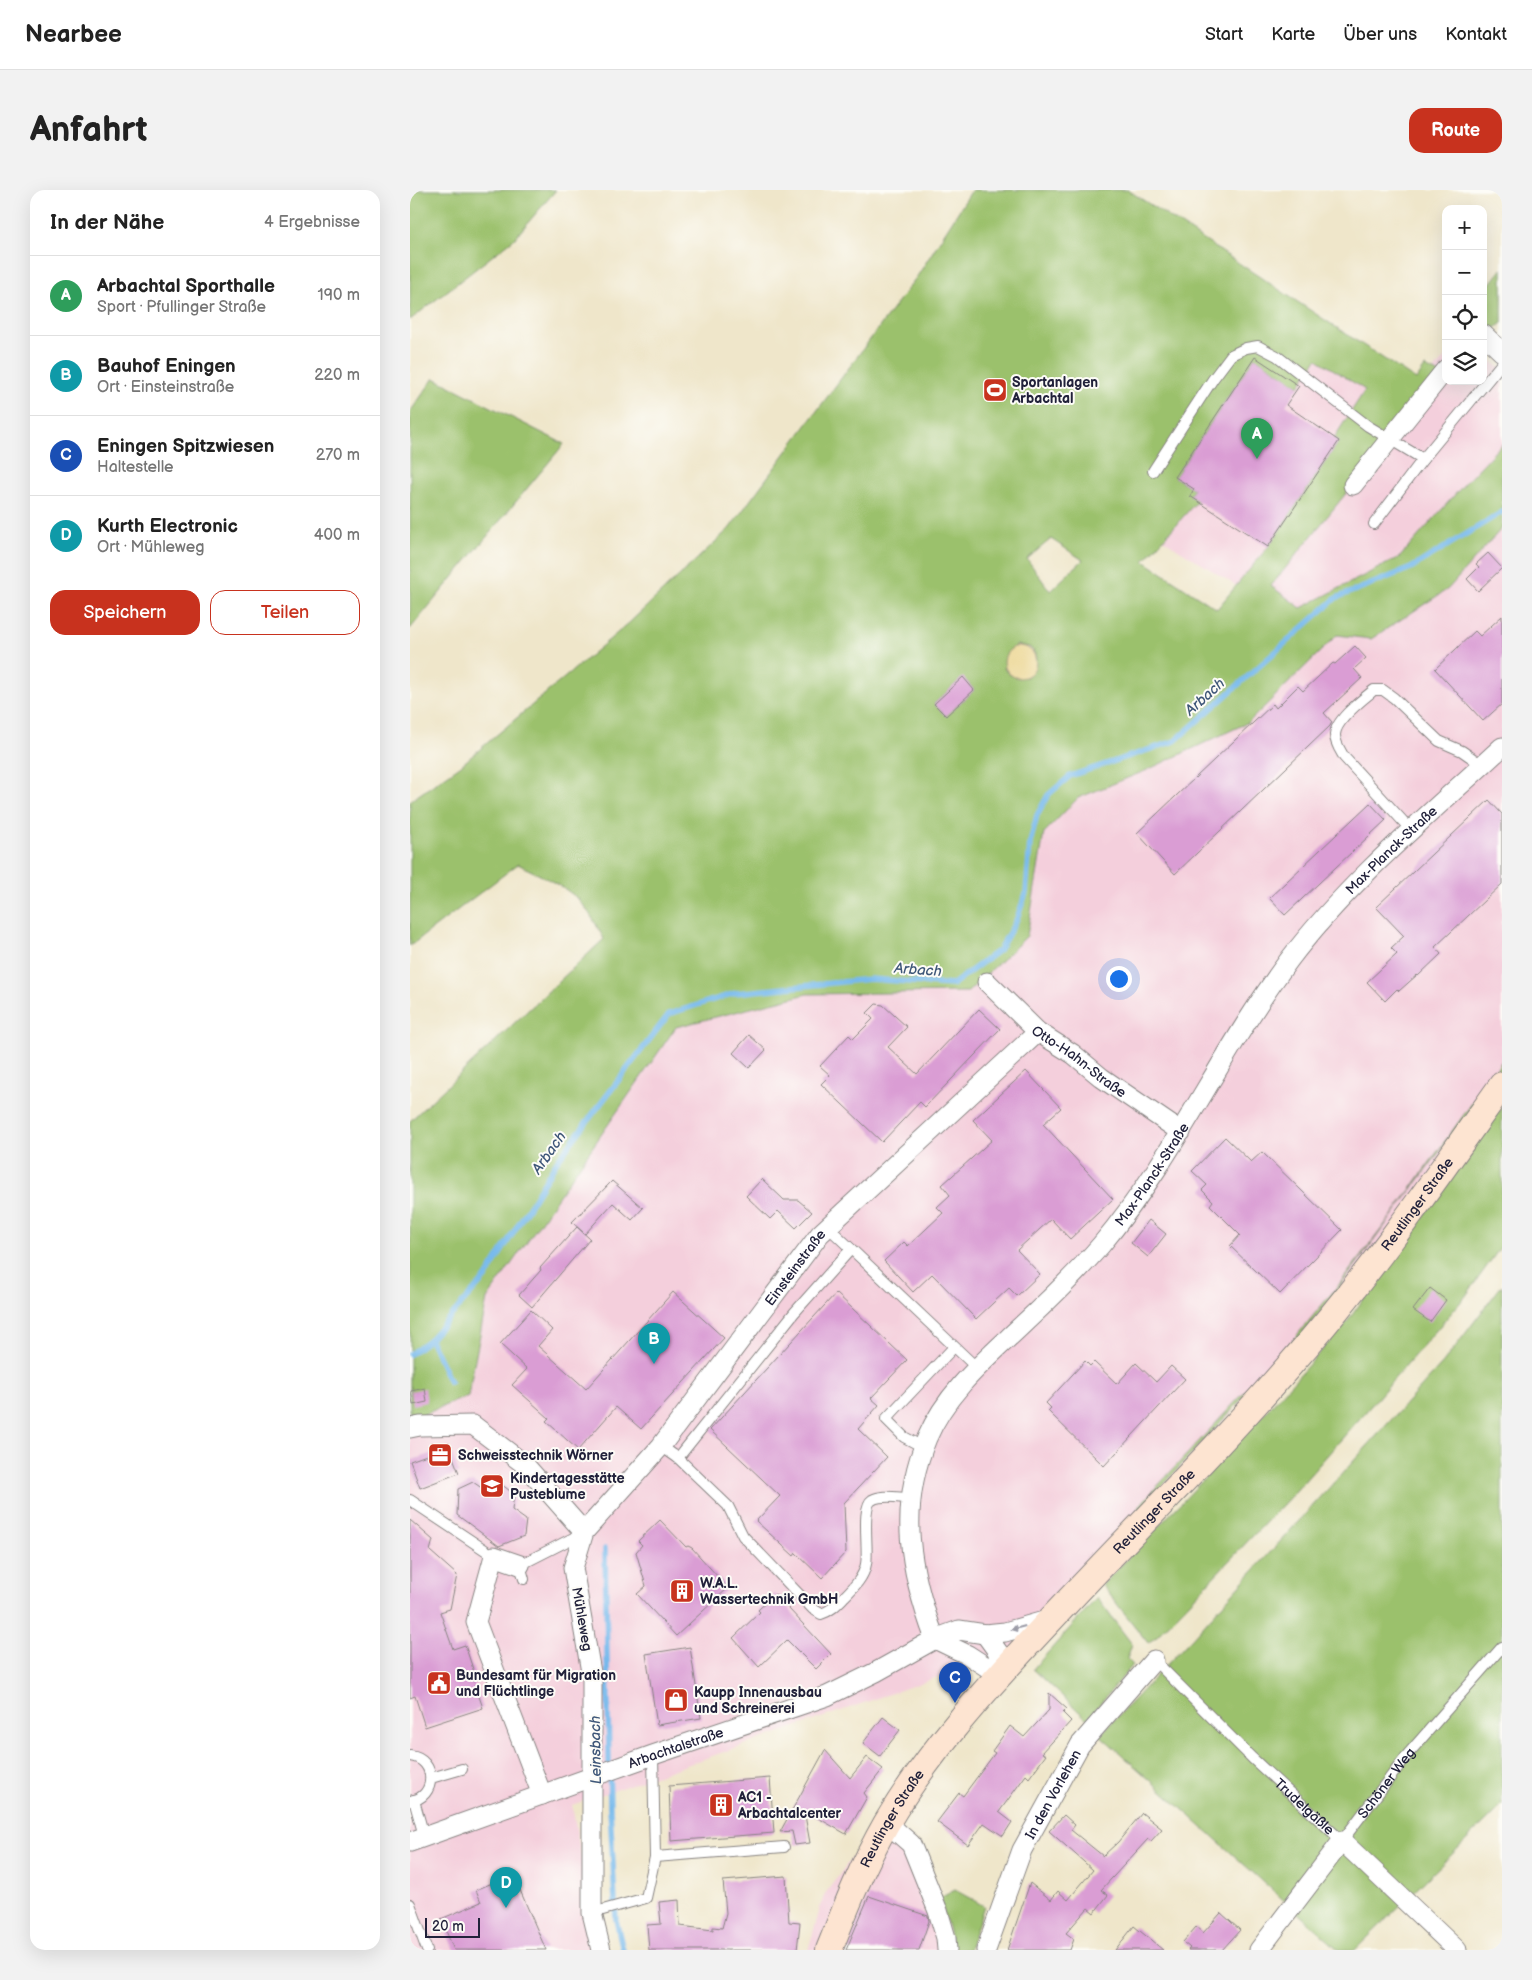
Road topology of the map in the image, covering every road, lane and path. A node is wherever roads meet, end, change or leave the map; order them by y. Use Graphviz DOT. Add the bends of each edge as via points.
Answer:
graph roads {
  1 [pos="1487,338"];
  2 [pos="1502,352"];
  3 [pos="1502,363"];
  4 [pos="1442,374"];
  5 [pos="1391,439"];
  6 [pos="1423,459"];
  7 [pos="1153,471"];
  8 [pos="1353,485"];
  9 [pos="1374,524"];
  10 [pos="1502,747"];
  11 [pos="1482,765"];
  12 [pos="1412,830"];
  13 [pos="987,982"];
  14 [pos="1038,1032"];
  15 [pos="1502,1085"];
  16 [pos="1181,1132"];
  17 [pos="828,1226"];
  18 [pos="851,1248"];
  19 [pos="954,1347"];
  20 [pos="977,1368"];
  21 [pos="410,1428"];
  22 [pos="661,1446"];
  23 [pos="924,1448"];
  24 [pos="678,1458"];
  25 [pos="910,1498"];
  26 [pos="410,1500"];
  27 [pos="584,1532"];
  28 [pos="494,1556"];
  29 [pos="522,1572"];
  30 [pos="1051,1620"];
  31 [pos="985,1634"];
  32 [pos="935,1639"];
  33 [pos="1502,1647"];
  34 [pos="1154,1660"];
  35 [pos="999,1675"];
  36 [pos="654,1755"];
  37 [pos="410,1756"];
  38 [pos="462,1769"];
  39 [pos="593,1777"];
  40 [pos="431,1778"];
  41 [pos="542,1794"];
  42 [pos="412,1800"];
  43 [pos="887,1823"];
  44 [pos="417,1839"];
  45 [pos="1342,1841"];
  46 [pos="784,1847"];
  47 [pos="654,1857"];
  48 [pos="410,1904"];
  49 [pos="597,1911"];
  50 [pos="427,1950"];
  51 [pos="601,1950"];
  52 [pos="829,1950"];
  53 [pos="947,1950"];
  54 [pos="986,1950"];
  55 [pos="1259,1950"];
  56 [pos="1457,1950"];
  1 -- 2 [label="street"];
  3 -- 6 [label="lane"];
  4 -- 5 [label="street"];
  5 -- 6 [label="lane"];
  5 -- 7 [label="lane" via="1368,426 1277,356 1258,346 1231,355"];
  5 -- 8 [label="street"];
  6 -- 9 [label="lane"];
  10 -- 11 [label="street, Max-Planck-Straße"];
  11 -- 12 [label="street, Max-Planck-Straße"];
  11 -- 12 [label="lane" via="1439,741 1383,690 1374,690 1357,704 1340,723 1335,734 1337,744 1344,757"];
  12 -- 16 [label="street, Max-Planck-Straße" via="1355,886 1289,961"];
  13 -- 14 [label="street, Otto-Hahn-Straße"];
  14 -- 16 [label="street, Otto-Hahn-Straße"];
  14 -- 17 [label="street, Einsteinstraße"];
  15 -- 30 [label="main road, Reutlinger Straße" via="1377,1259 1295,1360"];
  16 -- 20 [label="street, Max-Planck-Straße" via="1140,1195 1101,1245 1054,1296"];
  17 -- 18 [label="lane"];
  17 -- 22 [label="street, Einsteinstraße"];
  18 -- 19 [label="lane"];
  18 -- 24 [label="lane" via="794,1313"];
  19 -- 20 [label="lane"];
  19 -- 23 [label="lane" via="886,1420 904,1437"];
  20 -- 23 [label="street, Max-Planck-Straße" via="940,1411"];
  21 -- 27 [label="street" via="473,1425 524,1464"];
  22 -- 24 [label="lane"];
  22 -- 27 [label="street, Einsteinstraße"];
  23 -- 25 [label="street, Max-Planck-Straße"];
  24 -- 25 [label="lane" via="728,1506 743,1536 821,1614 829,1611 857,1583 866,1566 866,1509 870,1501 880,1497"];
  25 -- 32 [label="street, Max-Planck-Straße" via="908,1527 912,1554"];
  26 -- 28 [label="lane"];
  27 -- 29 [label="lane"];
  27 -- 39 [label="street, Mühleweg" via="573,1568 592,1678"];
  28 -- 29 [label="street"];
  28 -- 41 [label="street" via="476,1622"];
  30 -- 31 [label="street, Arbachtalstraße, one-way"];
  30 -- 35 [label="main road, Reutlinger Straße"];
  31 -- 32 [label="street, Arbachtalstraße" via="959,1630"];
  31 -- 35 [label="street" via="998,1652"];
  32 -- 35 [label="street"];
  32 -- 36 [label="street, Arbachtalstraße" via="827,1696"];
  33 -- 45 [label="lane, Schöner Weg" via="1408,1754"];
  34 -- 45 [label="lane, Trudelgäßle" via="1252,1758"];
  34 -- 54 [label="street, In den Vorlehen" via="1080,1744 1022,1850"];
  35 -- 43 [label="main road, Reutlinger Straße" via="963,1716"];
  36 -- 39 [label="street, Arbachtalstraße"];
  36 -- 47 [label="lane"];
  37 -- 40 [label="lane" via="426,1764"];
  38 -- 40 [label="lane"];
  39 -- 41 [label="street, Arbachtalstraße"];
  39 -- 49 [label="street, Mühleweg"];
  40 -- 42 [label="lane" via="427,1792"];
  41 -- 44 [label="street, Arbachtalstraße"];
  42 -- 44 [label="lane"];
  43 -- 52 [label="main road, Reutlinger Straße" via="853,1890"];
  43 -- 53 [label="street" via="911,1844 938,1911"];
  45 -- 55 [label="street, Schöner Weg"];
  45 -- 56 [label="street, Trudelgäßle"];
  46 -- 47 [label="lane"];
  47 -- 49 [label="lane" via="646,1898"];
  48 -- 50 [label="lane"];
  49 -- 51 [label="street, Mühleweg"];
}
